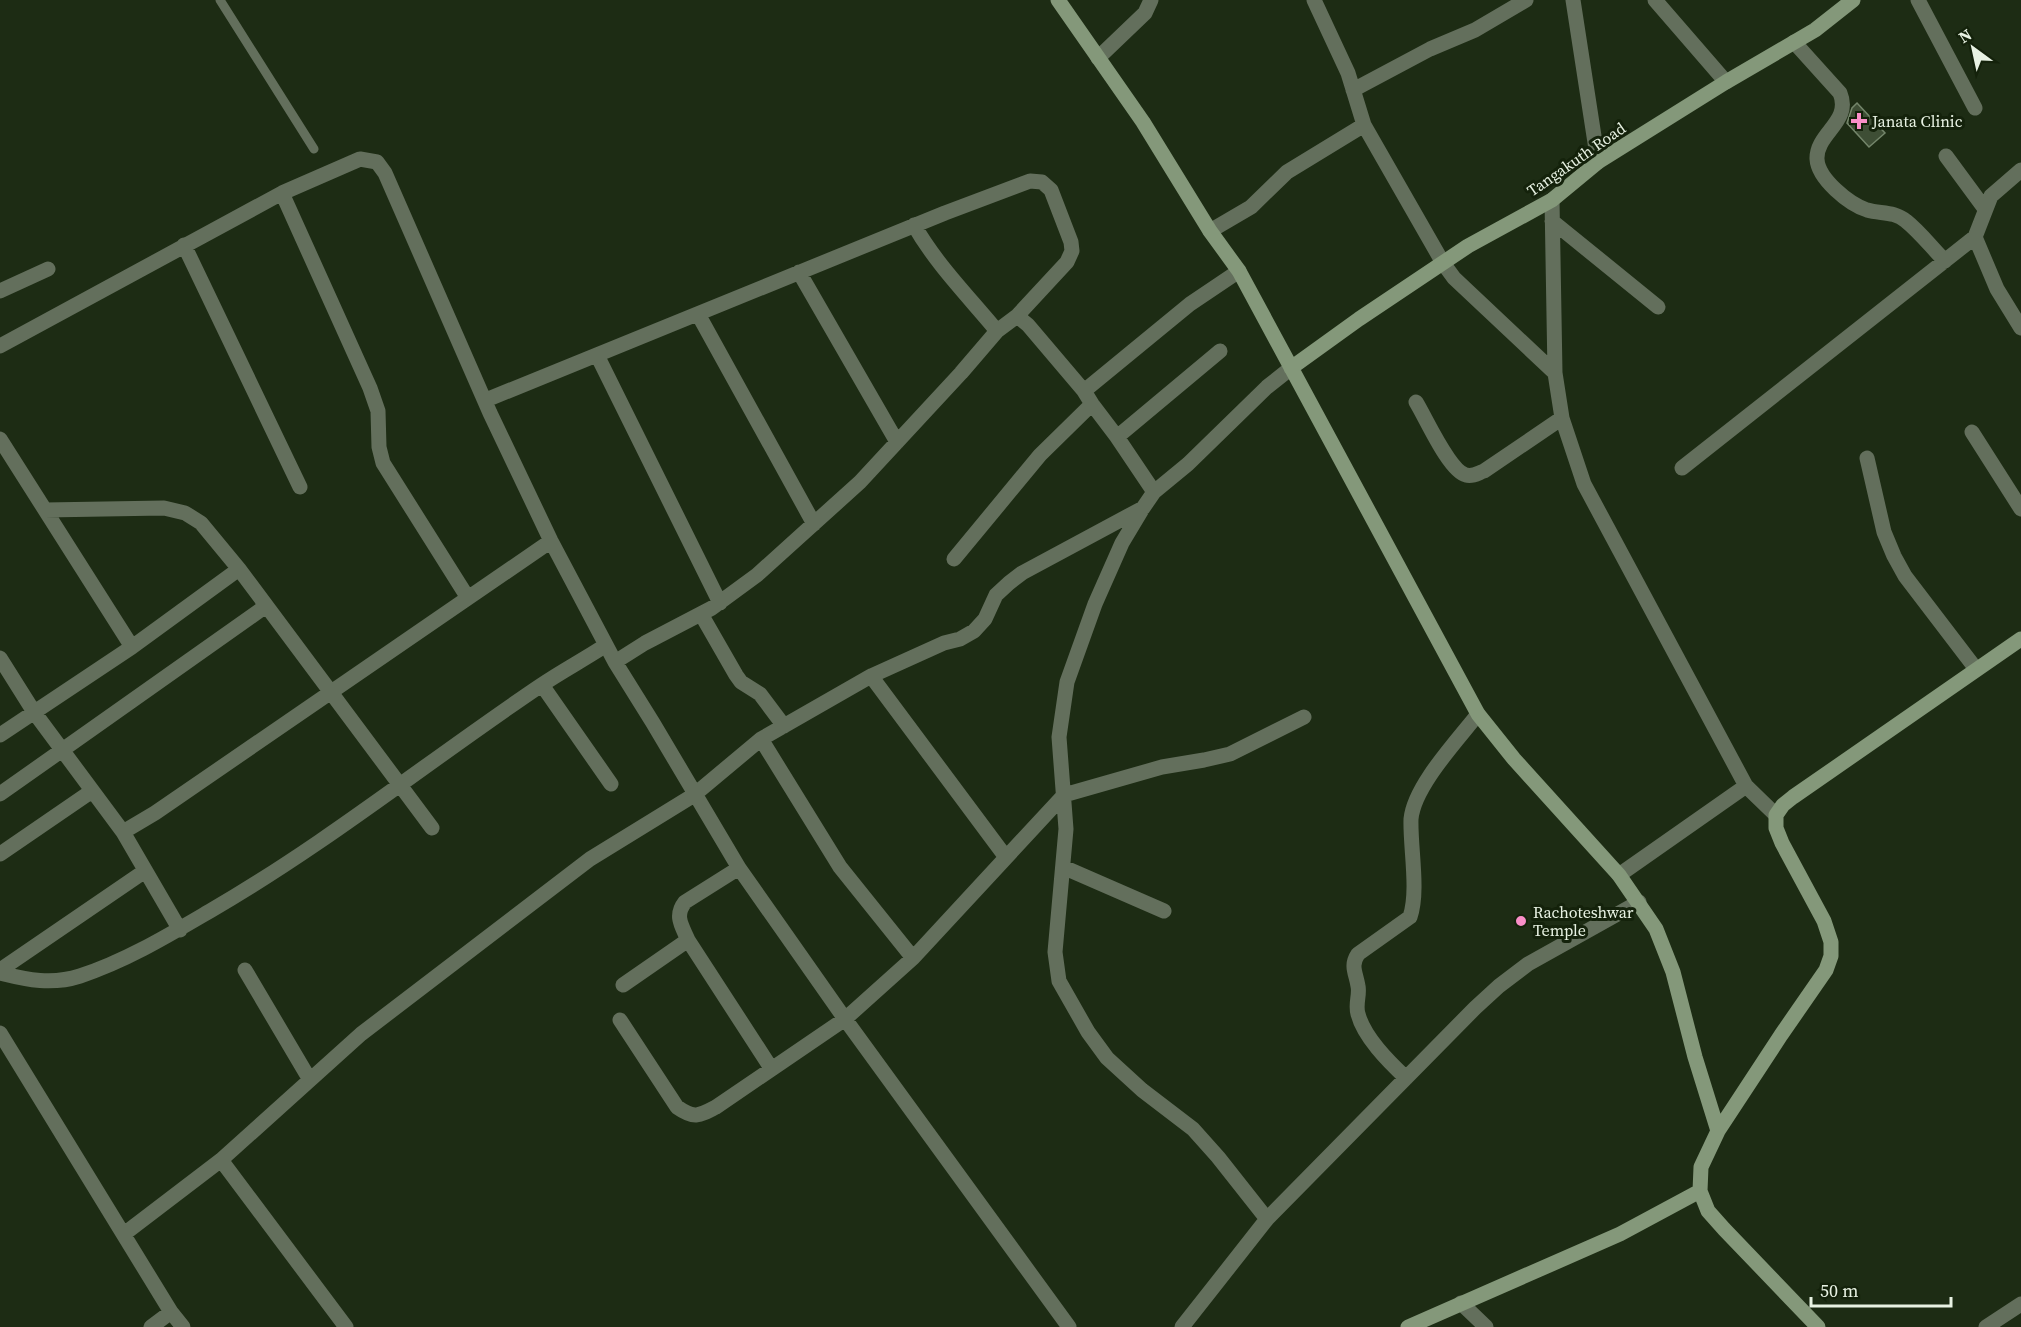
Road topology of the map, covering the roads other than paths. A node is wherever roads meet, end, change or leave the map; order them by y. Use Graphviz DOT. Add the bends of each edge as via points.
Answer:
graph roads {
  1 [pos="220,0"];
  2 [pos="1058,0"];
  3 [pos="1151,0"];
  4 [pos="1314,0"];
  5 [pos="1526,0"];
  6 [pos="1573,0"];
  7 [pos="1655,0"];
  8 [pos="1853,0"];
  9 [pos="1918,0"];
  10 [pos="1794,42"];
  11 [pos="1098,58"];
  12 [pos="1726,82"];
  13 [pos="1353,90"];
  14 [pos="1975,108"];
  15 [pos="1364,125"];
  16 [pos="314,149"];
  17 [pos="1946,156"];
  18 [pos="1598,162"];
  19 [pos="2021,170"];
  20 [pos="282,193"];
  21 [pos="1552,200"];
  22 [pos="1985,208"];
  23 [pos="1552,221"];
  24 [pos="914,225"];
  25 [pos="1210,231"];
  26 [pos="1975,237"];
  27 [pos="184,245"];
  28 [pos="1945,261"];
  29 [pos="1443,264"];
  30 [pos="48,269"];
  31 [pos="1239,271"];
  32 [pos="799,272"];
  33 [pos="0,291"];
  34 [pos="1658,307"];
  35 [pos="698,314"];
  36 [pos="1017,316"];
  37 [pos="2021,328"];
  38 [pos="998,331"];
  39 [pos="0,346"];
  40 [pos="1221,351"];
  41 [pos="597,355"];
  42 [pos="1291,368"];
  43 [pos="1555,373"];
  44 [pos="1084,390"];
  45 [pos="486,400"];
  46 [pos="1416,402"];
  47 [pos="1092,404"];
  48 [pos="1562,418"];
  49 [pos="1972,432"];
  50 [pos="1117,437"];
  51 [pos="897,442"];
  52 [pos="1,444"];
  53 [pos="1867,458"];
  54 [pos="1682,468"];
  55 [pos="300,487"];
  56 [pos="1154,492"];
  57 [pos="1143,508"];
  58 [pos="2021,509"];
  59 [pos="45,510"];
  60 [pos="814,525"];
  61 [pos="551,541"];
  62 [pos="954,559"];
  63 [pos="239,569"];
  64 [pos="468,598"];
  65 [pos="720,603"];
  66 [pos="266,606"];
  67 [pos="701,614"];
  68 [pos="2021,639"];
  69 [pos="606,645"];
  70 [pos="132,647"];
  71 [pos="0,658"];
  72 [pos="615,662"];
  73 [pos="1976,669"];
  74 [pos="871,676"];
  75 [pos="542,685"];
  76 [pos="330,693"];
  77 [pos="34,712"];
  78 [pos="1478,714"];
  79 [pos="1304,717"];
  80 [pos="784,726"];
  81 [pos="0,735"];
  82 [pos="761,739"];
  83 [pos="63,751"];
  84 [pos="400,784"];
  85 [pos="611,784"];
  86 [pos="1746,786"];
  87 [pos="92,791"];
  88 [pos="0,794"];
  89 [pos="694,795"];
  90 [pos="1064,795"];
  91 [pos="1776,815"];
  92 [pos="432,828"];
  93 [pos="123,832"];
  94 [pos="0,854"];
  95 [pos="1005,856"];
  96 [pos="1063,867"];
  97 [pos="739,868"];
  98 [pos="145,871"];
  99 [pos="1619,875"];
  100 [pos="1639,902"];
  101 [pos="1164,911"];
  102 [pos="180,930"];
  103 [pos="688,940"];
  104 [pos="912,958"];
  105 [pos="245,970"];
  106 [pos="0,972"];
  107 [pos="623,985"];
  108 [pos="845,1019"];
  109 [pos="620,1020"];
  110 [pos="0,1033"];
  111 [pos="771,1068"];
  112 [pos="1406,1078"];
  113 [pos="310,1080"];
  114 [pos="1718,1131"];
  115 [pos="221,1160"];
  116 [pos="1700,1191"];
  117 [pos="1267,1219"];
  118 [pos="124,1234"];
  119 [pos="1461,1303"];
  120 [pos="2021,1304"];
  121 [pos="171,1312"];
  122 [pos="151,1327"];
  123 [pos="183,1327"];
  124 [pos="346,1327"];
  125 [pos="1069,1327"];
  126 [pos="1182,1327"];
  127 [pos="1408,1327"];
  128 [pos="1486,1327"];
  129 [pos="1818,1327"];
  130 [pos="1986,1327"];
  1 -- 16 [label="lane"];
  2 -- 11 [label="street"];
  3 -- 11 [label="street" via="1145,13"];
  4 -- 13 [label="street"];
  5 -- 13 [label="street" via="1475,30"];
  6 -- 18 [label="street"];
  7 -- 12 [label="street"];
  8 -- 10 [label="street, Tangakuth Road"];
  9 -- 14 [label="street"];
  10 -- 12 [label="street, Tangakuth Road"];
  10 -- 28 [label="street" via="1840,93 1844,103 1820,147 1820,170 1850,202 1905,220"];
  11 -- 25 [label="street"];
  12 -- 18 [label="street, Tangakuth Road"];
  13 -- 15 [label="street"];
  15 -- 25 [label="street" via="1287,172 1251,207"];
  15 -- 29 [label="street"];
  17 -- 22 [label="street"];
  18 -- 21 [label="street, Tangakuth Road"];
  19 -- 22 [label="street" via="1991,196"];
  20 -- 27 [label="street"];
  20 -- 45 [label="street" via="360,159 377,162"];
  20 -- 64 [label="street" via="370,388 378,411 383,463"];
  21 -- 23 [label="street"];
  21 -- 29 [label="street, Tangakuth Road"];
  22 -- 26 [label="street"];
  23 -- 34 [label="street"];
  23 -- 43 [label="street"];
  24 -- 32 [label="street"];
  24 -- 36 [label="street" via="1030,181 1042,182 1051,190 1072,252"];
  24 -- 38 [label="street" via="943,267"];
  25 -- 31 [label="street"];
  26 -- 28 [label="street"];
  26 -- 37 [label="street" via="1997,289"];
  27 -- 39 [label="street"];
  27 -- 55 [label="street"];
  28 -- 54 [label="street"];
  29 -- 42 [label="street, Tangakuth Road"];
  29 -- 43 [label="street"];
  30 -- 33 [label="street"];
  31 -- 42 [label="street"];
  31 -- 44 [label="street" via="1191,304"];
  32 -- 35 [label="street"];
  32 -- 51 [label="street"];
  35 -- 41 [label="street"];
  35 -- 60 [label="street"];
  36 -- 38 [label="street"];
  36 -- 44 [label="street"];
  38 -- 51 [label="street"];
  40 -- 50 [label="street"];
  41 -- 45 [label="street"];
  41 -- 65 [label="street"];
  42 -- 56 [label="street"];
  42 -- 78 [label="street"];
  43 -- 48 [label="street"];
  44 -- 47 [label="street"];
  45 -- 61 [label="street"];
  46 -- 48 [label="street" via="1456,469 1472,476"];
  47 -- 50 [label="street"];
  47 -- 62 [label="street" via="1041,455"];
  48 -- 86 [label="street" via="1584,484"];
  49 -- 58 [label="street"];
  50 -- 56 [label="street"];
  51 -- 60 [label="street"];
  52 -- 59 [label="street"];
  53 -- 73 [label="street" via="1884,532 1894,556"];
  56 -- 57 [label="street"];
  57 -- 74 [label="street" via="1022,573 996,595 985,619 974,631"];
  57 -- 90 [label="street" via="1122,543 1095,604 1067,682 1059,737"];
  59 -- 63 [label="street" via="164,508 185,513 201,523"];
  59 -- 70 [label="street"];
  60 -- 65 [label="street"];
  61 -- 64 [label="street"];
  61 -- 69 [label="street"];
  63 -- 66 [label="street"];
  63 -- 70 [label="street"];
  64 -- 76 [label="street"];
  65 -- 67 [label="street"];
  66 -- 76 [label="street"];
  66 -- 83 [label="street"];
  67 -- 72 [label="street"];
  67 -- 80 [label="street" via="741,682 760,694"];
  68 -- 73 [label="street"];
  69 -- 72 [label="street"];
  69 -- 75 [label="street"];
  70 -- 77 [label="street"];
  71 -- 77 [label="street"];
  72 -- 89 [label="street"];
  73 -- 91 [label="street" via="1793,797"];
  74 -- 80 [label="street"];
  74 -- 95 [label="street"];
  75 -- 84 [label="street"];
  75 -- 85 [label="street"];
  76 -- 84 [label="street"];
  76 -- 93 [label="street"];
  77 -- 81 [label="street"];
  77 -- 83 [label="street"];
  78 -- 99 [label="street"];
  78 -- 112 [label="street" via="1425,782 1415,802 1411,820 1410,917 1358,954 1354,961 1357,1012 1362,1026"];
  79 -- 90 [label="street" via="1230,754 1162,766"];
  80 -- 82 [label="street"];
  82 -- 89 [label="street"];
  82 -- 104 [label="street" via="840,867"];
  83 -- 87 [label="street"];
  83 -- 88 [label="street"];
  84 -- 92 [label="street"];
  84 -- 102 [label="street" via="246,891"];
  86 -- 91 [label="street"];
  86 -- 99 [label="street"];
  87 -- 93 [label="street"];
  87 -- 94 [label="street"];
  89 -- 97 [label="street"];
  89 -- 113 [label="street" via="590,859 361,1034"];
  90 -- 95 [label="street"];
  90 -- 96 [label="street"];
  91 -- 114 [label="street" via="1782,843 1824,921 1831,956 1826,970"];
  93 -- 98 [label="street"];
  95 -- 104 [label="street"];
  96 -- 101 [label="street"];
  96 -- 117 [label="street" via="1055,952 1059,981 1088,1032 1107,1058 1193,1129"];
  97 -- 103 [label="street" via="680,908 678,917"];
  97 -- 108 [label="street"];
  98 -- 102 [label="street"];
  98 -- 106 [label="street"];
  99 -- 100 [label="street"];
  100 -- 112 [label="street" via="1552,949 1499,986"];
  100 -- 114 [label="street" via="1656,929 1673,972"];
  102 -- 106 [label="street" via="79,977 29,981"];
  103 -- 107 [label="street"];
  103 -- 111 [label="street"];
  104 -- 108 [label="street"];
  105 -- 113 [label="street"];
  108 -- 111 [label="street"];
  108 -- 125 [label="street"];
  109 -- 111 [label="street" via="677,1107 688,1115 700,1115 716,1107"];
  110 -- 118 [label="street"];
  112 -- 117 [label="street"];
  113 -- 115 [label="street"];
  114 -- 116 [label="street" via="1701,1167"];
  115 -- 118 [label="street"];
  115 -- 124 [label="street"];
  116 -- 119 [label="street" via="1620,1234"];
  116 -- 129 [label="street" via="1708,1211"];
  117 -- 126 [label="street"];
  118 -- 121 [label="street"];
  119 -- 127 [label="street"];
  119 -- 128 [label="street"];
  120 -- 130 [label="street"];
  121 -- 122 [label="street"];
  121 -- 123 [label="street"];
}
